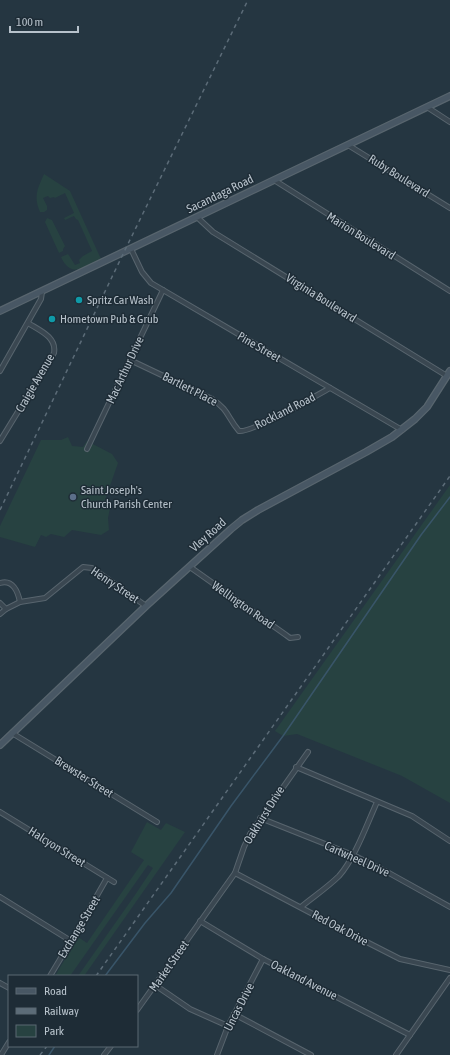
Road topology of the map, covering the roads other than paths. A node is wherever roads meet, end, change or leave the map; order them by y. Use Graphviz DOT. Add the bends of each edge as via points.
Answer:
graph roads {
  1 [pos="450,96"];
  2 [pos="427,107"];
  3 [pos="450,122"];
  4 [pos="348,145"];
  5 [pos="274,180"];
  6 [pos="450,208"];
  7 [pos="198,218"];
  8 [pos="130,249"];
  9 [pos="163,290"];
  10 [pos="450,291"];
  11 [pos="42,292"];
  12 [pos="0,312"];
  13 [pos="28,323"];
  14 [pos="130,360"];
  15 [pos="0,371"];
  16 [pos="448,374"];
  17 [pos="330,388"];
  18 [pos="402,430"];
  19 [pos="239,431"];
  20 [pos="0,441"];
  21 [pos="87,449"];
  22 [pos="190,567"];
  23 [pos="0,583"];
  24 [pos="20,602"];
  25 [pos="0,604"];
  26 [pos="146,606"];
  27 [pos="6,609"];
  28 [pos="0,614"];
  29 [pos="298,637"];
  30 [pos="12,733"];
  31 [pos="0,745"];
  32 [pos="308,752"];
  33 [pos="296,767"];
  34 [pos="377,802"];
  35 [pos="0,812"];
  36 [pos="260,818"];
  37 [pos="157,822"];
  38 [pos="450,841"];
  39 [pos="353,855"];
  40 [pos="236,873"];
  41 [pos="107,878"];
  42 [pos="114,882"];
  43 [pos="0,898"];
  44 [pos="301,907"];
  45 [pos="450,907"];
  46 [pos="200,921"];
  47 [pos="71,941"];
  48 [pos="263,959"];
  49 [pos="450,970"];
  50 [pos="51,975"];
  51 [pos="450,978"];
  52 [pos="155,986"];
  53 [pos="138,1009"];
  54 [pos="234,1014"];
  55 [pos="228,1026"];
  56 [pos="410,1035"];
  57 [pos="8,1044"];
  58 [pos="110,1047"];
  59 [pos="1,1055"];
  60 [pos="104,1055"];
  61 [pos="217,1055"];
  62 [pos="311,1055"];
  63 [pos="396,1055"];
  1 -- 2 [label="street, Sacandaga Road"];
  2 -- 3 [label="street"];
  2 -- 4 [label="street, Sacandaga Road"];
  4 -- 5 [label="street, Sacandaga Road"];
  4 -- 6 [label="street, Ruby Boulevard"];
  5 -- 7 [label="street, Sacandaga Road"];
  5 -- 10 [label="street, Marion Boulevard"];
  7 -- 8 [label="street, Sacandaga Road"];
  7 -- 16 [label="street, Virginia Boulevard" via="213,232"];
  8 -- 9 [label="street, Pine Street" via="142,272 151,283"];
  8 -- 11 [label="street, Sacandaga Road"];
  9 -- 14 [label="street, Mac Arthur Drive"];
  9 -- 17 [label="street, Pine Street"];
  11 -- 12 [label="street, Sacandaga Road"];
  11 -- 13 [label="street"];
  13 -- 15 [label="street"];
  13 -- 20 [label="street, Craigie Avenue" via="49,336 54,349 52,357"];
  14 -- 19 [label="street, Bartlett Place" via="220,404"];
  14 -- 21 [label="street, Mac Arthur Drive"];
  16 -- 18 [label="street, Vley Road" via="427,407"];
  17 -- 18 [label="street, Pine Street"];
  17 -- 19 [label="street, Rockland Road" via="266,422 243,432"];
  18 -- 22 [label="street, Vley Road" via="242,520"];
  22 -- 26 [label="street, Vley Road"];
  22 -- 29 [label="street, Wellington Road" via="290,638"];
  23 -- 24 [label="street" via="10,583 15,587"];
  24 -- 26 [label="street, Henry Street" via="45,598 83,567 92,568"];
  24 -- 27 [label="street"];
  25 -- 27 [label="street"];
  26 -- 30 [label="street, Vley Road"];
  27 -- 28 [label="street"];
  30 -- 31 [label="street, Vley Road"];
  30 -- 37 [label="street, Brewster Street"];
  32 -- 33 [label="street, Oakhurst Drive"];
  33 -- 34 [label="street"];
  33 -- 36 [label="street, Oakhurst Drive"];
  34 -- 38 [label="street" via="412,816"];
  34 -- 39 [label="street"];
  35 -- 41 [label="street, Halcyon Street"];
  36 -- 39 [label="street, Cartwheel Drive"];
  36 -- 40 [label="street, Oakhurst Drive" via="244,847"];
  39 -- 44 [label="street" via="338,877"];
  39 -- 45 [label="street, Cartwheel Drive"];
  40 -- 44 [label="street, Red Oak Drive"];
  40 -- 46 [label="street, Oakhurst Drive"];
  41 -- 42 [label="street, Halcyon Street"];
  41 -- 47 [label="street, Exchange Street"];
  43 -- 47 [label="street"];
  44 -- 49 [label="street, Red Oak Drive" via="400,959"];
  46 -- 48 [label="street, Oakland Avenue"];
  46 -- 52 [label="street, Market Street"];
  47 -- 50 [label="street, Exchange Street"];
  48 -- 54 [label="street, Uncas Drive"];
  48 -- 56 [label="street, Oakland Avenue"];
  51 -- 56 [label="street"];
  52 -- 53 [label="street, Market Street"];
  52 -- 55 [label="street" via="190,1009"];
  54 -- 55 [label="street, Uncas Drive"];
  54 -- 62 [label="street"];
  55 -- 61 [label="street, Uncas Drive"];
  56 -- 63 [label="street"];
  57 -- 59 [label="street"];
  58 -- 60 [label="street"];
}
